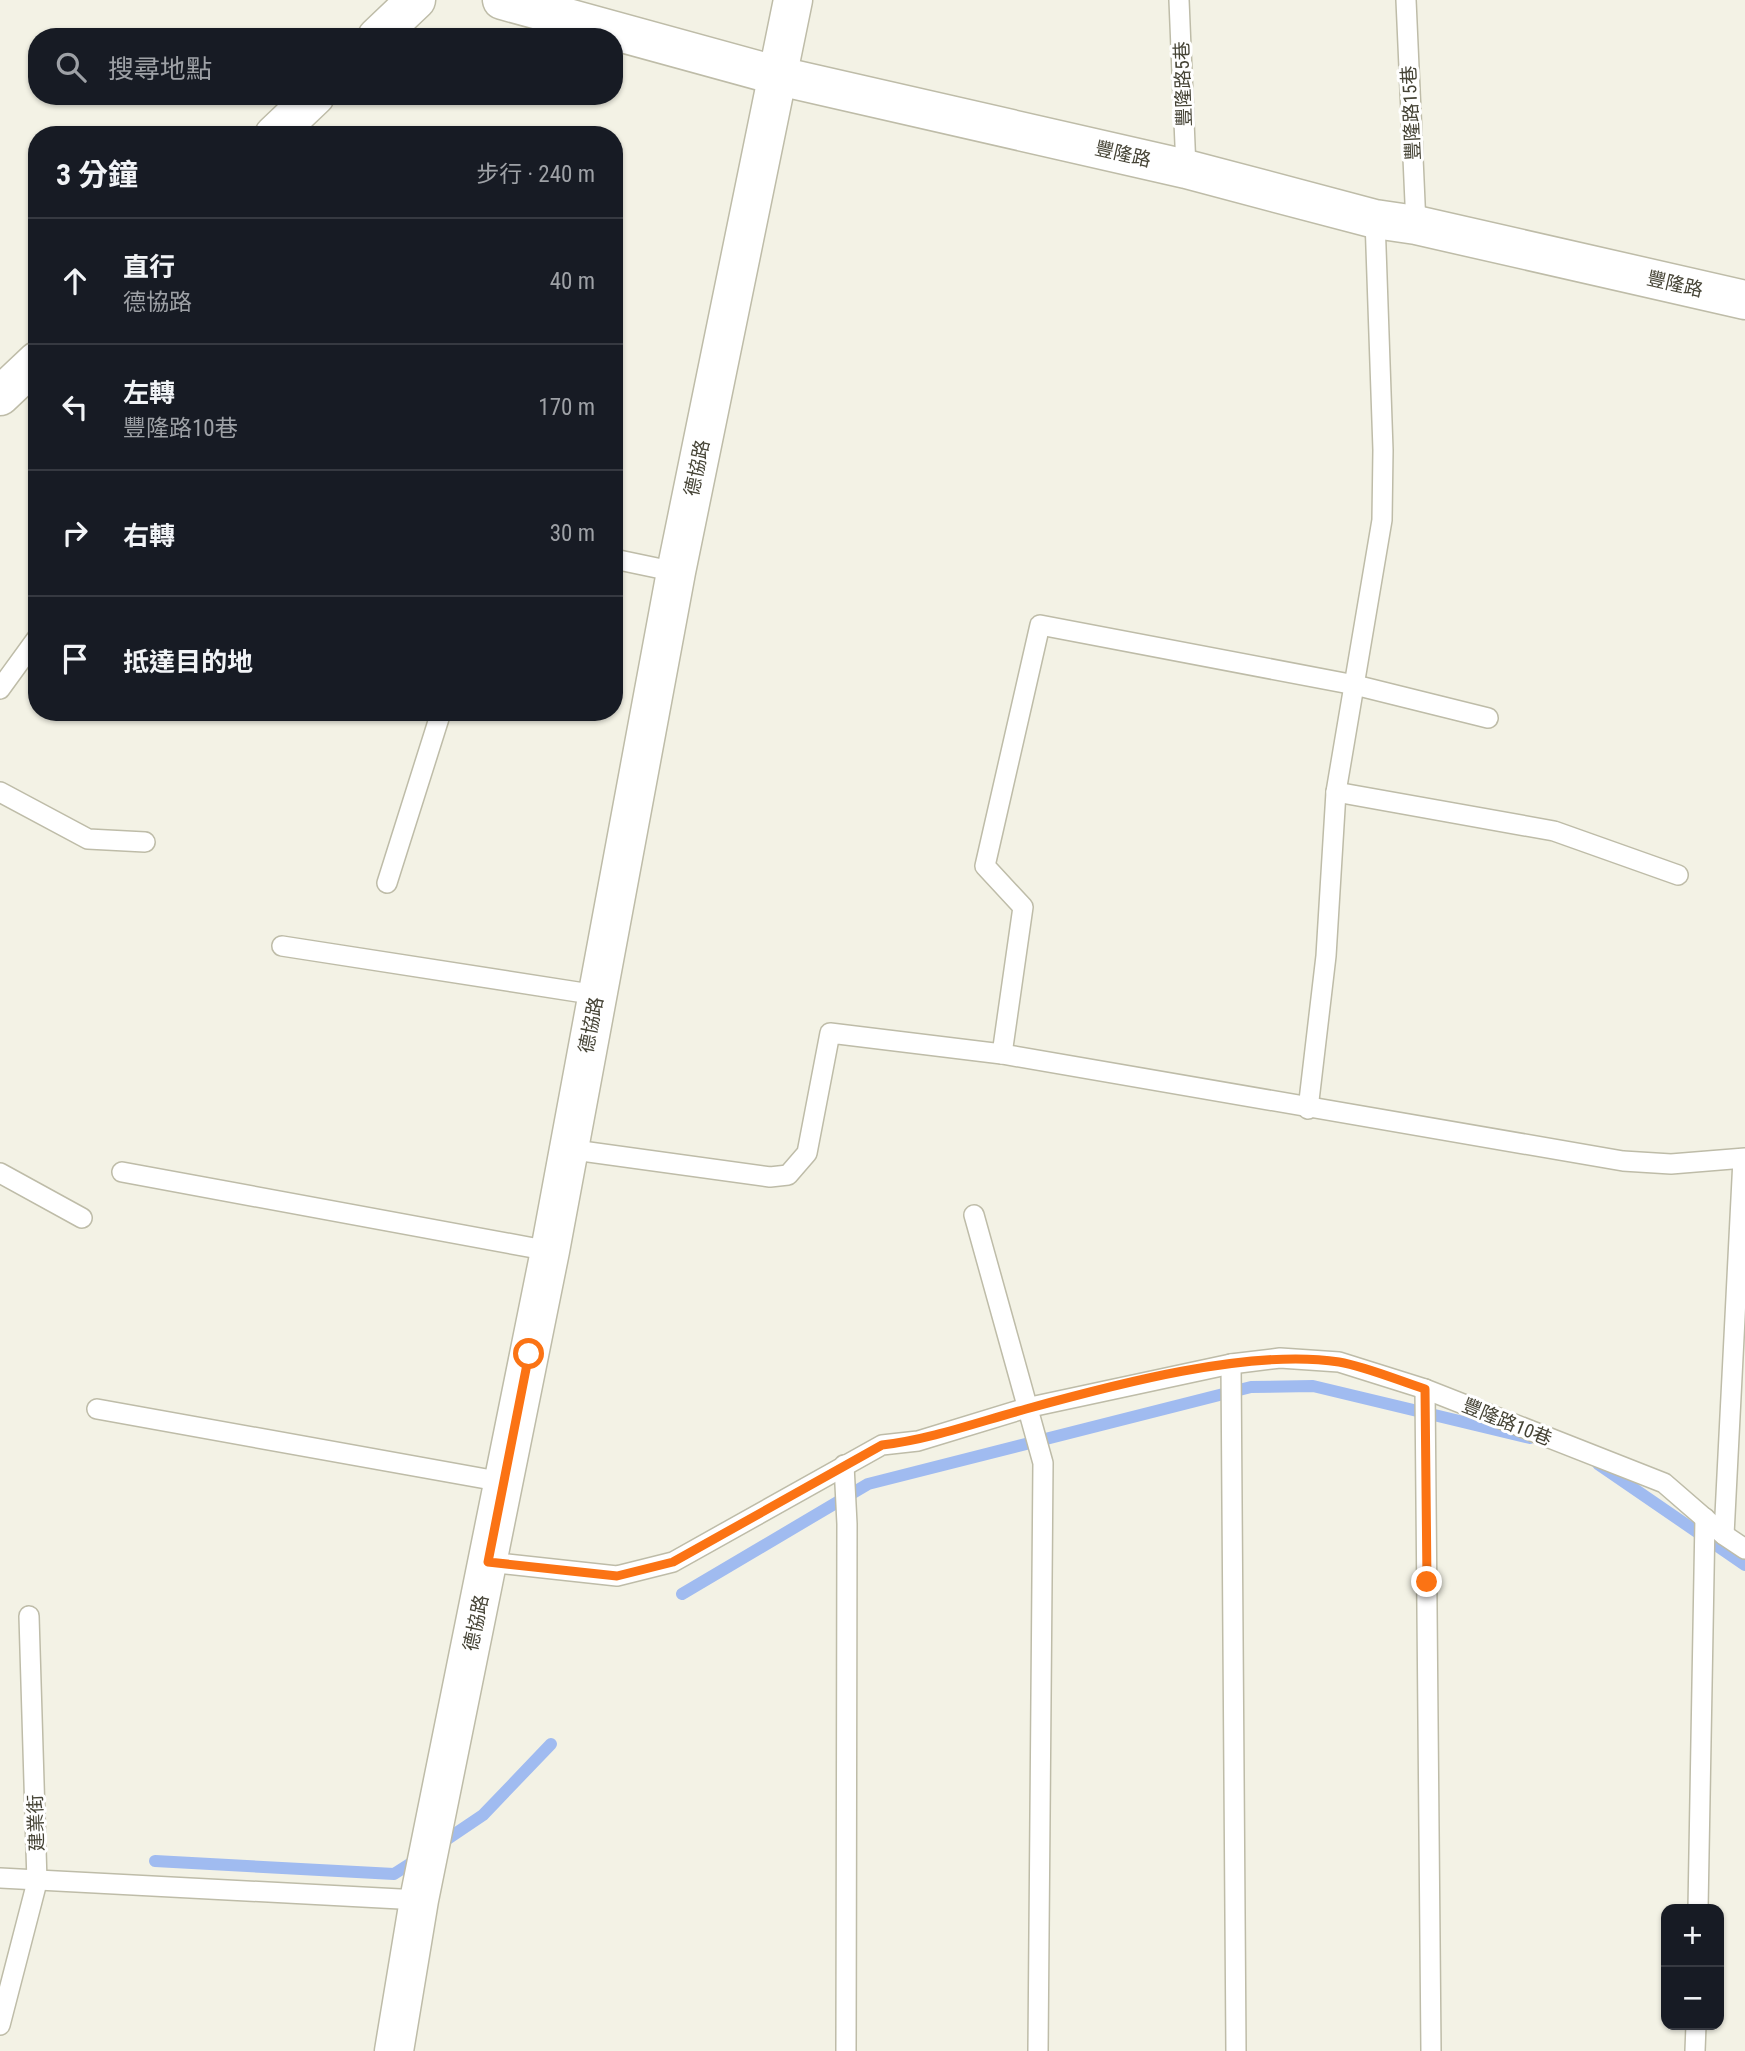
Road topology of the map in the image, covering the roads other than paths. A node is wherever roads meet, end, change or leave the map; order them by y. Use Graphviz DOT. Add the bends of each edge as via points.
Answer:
graph roads {
  1 [pos="416,0"];
  2 [pos="502,0"];
  3 [pos="793,0"];
  4 [pos="1179,0"];
  5 [pos="1406,0"];
  6 [pos="386,28"];
  7 [pos="604,28"];
  8 [pos="623,33"];
  9 [pos="779,76"];
  10 [pos="306,105"];
  11 [pos="283,126"];
  12 [pos="1186,169"];
  13 [pos="1375,219"];
  14 [pos="1416,225"];
  15 [pos="1745,300"];
  16 [pos="28,370"];
  17 [pos="0,396"];
  18 [pos="623,561"];
  19 [pos="676,572"];
  20 [pos="28,650"];
  21 [pos="1355,684"];
  22 [pos="0,689"];
  23 [pos="1488,718"];
  24 [pos="438,721"];
  25 [pos="0,792"];
  26 [pos="1336,792"];
  27 [pos="145,842"];
  28 [pos="1678,875"];
  29 [pos="387,883"];
  30 [pos="282,946"];
  31 [pos="597,995"];
  32 [pos="1002,1054"];
  33 [pos="1308,1109"];
  34 [pos="567,1149"];
  35 [pos="1744,1159"];
  36 [pos="122,1172"];
  37 [pos="0,1173"];
  38 [pos="974,1215"];
  39 [pos="82,1218"];
  40 [pos="550,1251"];
  41 [pos="1231,1364"];
  42 [pos="1425,1389"];
  43 [pos="1026,1408"];
  44 [pos="97,1409"];
  45 [pos="844,1465"];
  46 [pos="503,1482"];
  47 [pos="1705,1518"];
  48 [pos="1724,1535"];
  49 [pos="1745,1549"];
  50 [pos="488,1562"];
  51 [pos="29,1616"];
  52 [pos="0,1878"];
  53 [pos="37,1882"];
  54 [pos="419,1900"];
  55 [pos="1698,1904"];
  56 [pos="0,2025"];
  57 [pos="1696,2030"];
  58 [pos="394,2051"];
  59 [pos="846,2051"];
  60 [pos="1038,2051"];
  61 [pos="1236,2051"];
  62 [pos="1431,2051"];
  63 [pos="1695,2051"];
  1 -- 6 [label="street"];
  2 -- 7 [label="street, 豐隆路"];
  3 -- 9 [label="street, 德協路"];
  4 -- 12 [label="lane, 豐隆路5巷"];
  5 -- 14 [label="lane, 豐隆路15巷"];
  8 -- 9 [label="street, 豐隆路"];
  9 -- 12 [label="street, 豐隆路"];
  9 -- 19 [label="street, 德協路"];
  10 -- 11 [label="street"];
  12 -- 13 [label="street, 豐隆路"];
  13 -- 14 [label="street, 豐隆路"];
  13 -- 21 [label="lane" via="1382,520"];
  14 -- 15 [label="street, 豐隆路"];
  16 -- 17 [label="street"];
  18 -- 19 [label="lane"];
  19 -- 31 [label="street, 德協路"];
  20 -- 22 [label="lane"];
  21 -- 23 [label="lane"];
  21 -- 26 [label="lane"];
  21 -- 32 [label="lane" via="1040,625 985,866 1023,907"];
  24 -- 29 [label="lane"];
  25 -- 27 [label="lane" via="88,839"];
  26 -- 28 [label="lane" via="1554,831"];
  26 -- 33 [label="lane" via="1326,956"];
  30 -- 31 [label="lane"];
  31 -- 34 [label="street, 德協路"];
  32 -- 33 [label="lane"];
  32 -- 34 [label="lane" via="830,1033 807,1153 788,1175 770,1177"];
  33 -- 35 [label="lane" via="1623,1161 1671,1164"];
  34 -- 40 [label="street, 德協路"];
  35 -- 48 [label="lane"];
  36 -- 40 [label="lane"];
  37 -- 39 [label="lane"];
  38 -- 43 [label="lane"];
  40 -- 46 [label="street, 德協路"];
  41 -- 42 [label="lane, 豐隆路10巷" via="1280,1358 1339,1362"];
  41 -- 43 [label="lane, 豐隆路10巷"];
  41 -- 61 [label="lane"];
  42 -- 47 [label="lane, 豐隆路10巷" via="1664,1483"];
  42 -- 62 [label="lane"];
  43 -- 45 [label="lane, 豐隆路10巷" via="918,1441 882,1445"];
  43 -- 60 [label="lane" via="1043,1463"];
  44 -- 46 [label="lane"];
  45 -- 50 [label="lane, 豐隆路10巷" via="673,1562 645,1571 617,1576"];
  45 -- 59 [label="lane"];
  46 -- 50 [label="street, 德協路"];
  47 -- 48 [label="lane, 豐隆路10巷"];
  47 -- 55 [label="lane"];
  48 -- 49 [label="lane, 豐隆路10巷"];
  50 -- 54 [label="street, 德協路"];
  51 -- 53 [label="lane, 建業街"];
  52 -- 53 [label="lane"];
  53 -- 54 [label="lane"];
  53 -- 56 [label="lane, 建業街"];
  54 -- 58 [label="street, 德協路"];
  57 -- 63 [label="lane"];
}
